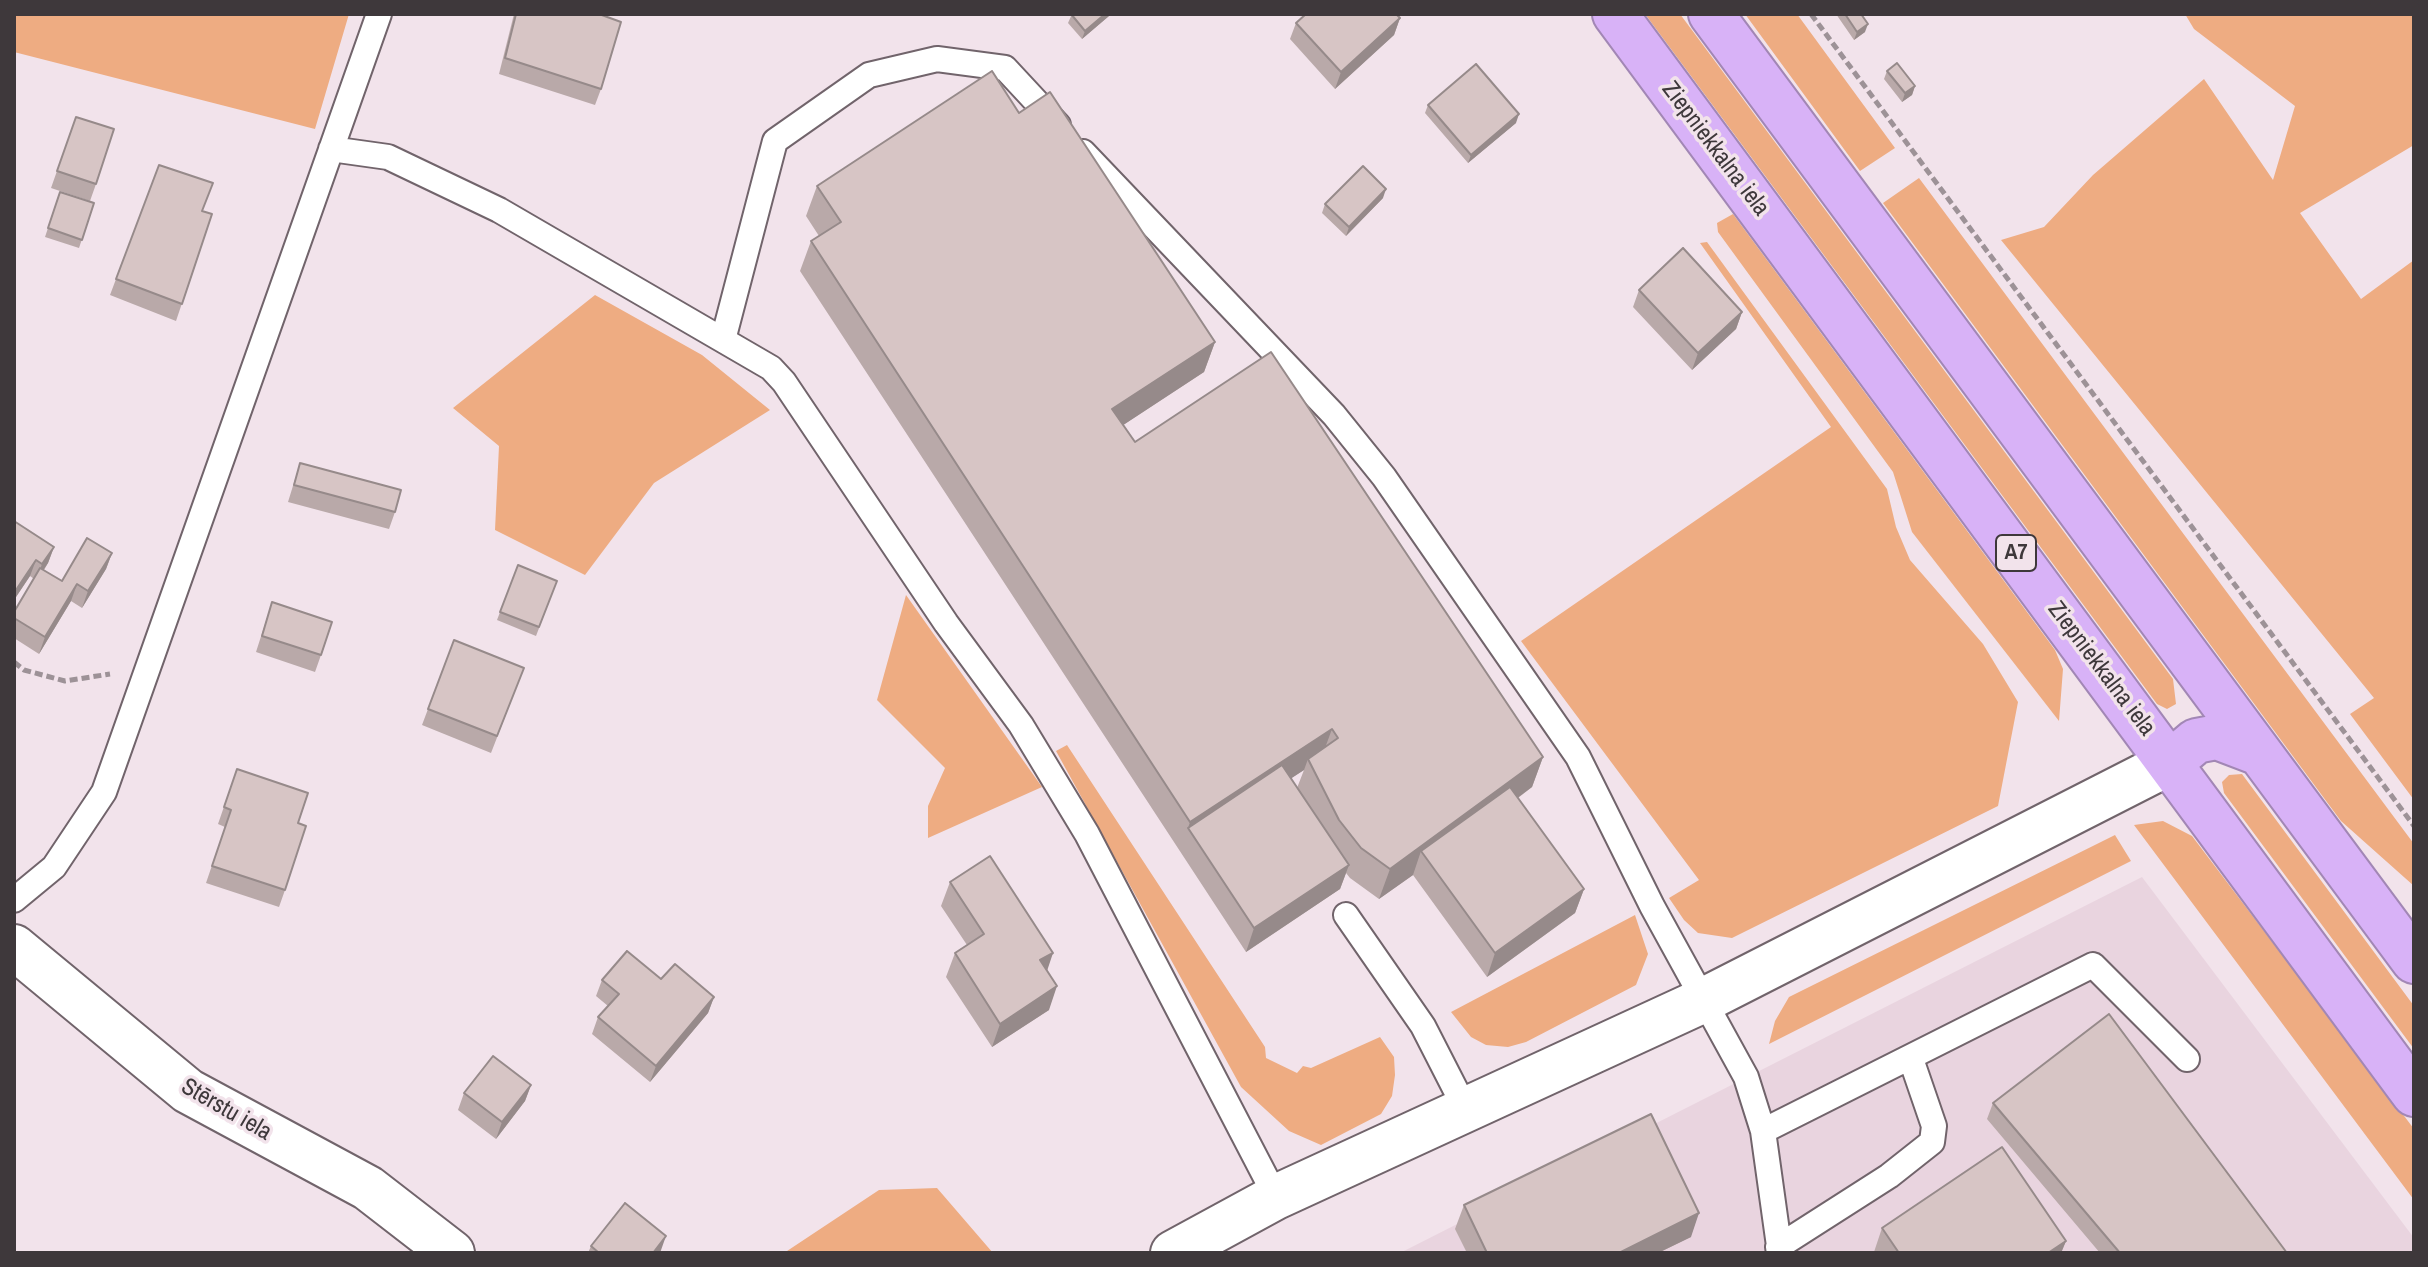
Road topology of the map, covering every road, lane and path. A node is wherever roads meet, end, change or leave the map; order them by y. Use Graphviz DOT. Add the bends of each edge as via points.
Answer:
graph roads {
  1 [pos="379,14"];
  2 [pos="1615,14"];
  3 [pos="1711,14"];
  4 [pos="1811,14"];
  5 [pos="331,149"];
  6 [pos="723,340"];
  7 [pos="14,662"];
  8 [pos="151,667"];
  9 [pos="2259,753"];
  10 [pos="2171,762"];
  11 [pos="2414,826"];
  12 [pos="14,900"];
  13 [pos="1346,915"];
  14 [pos="14,947"];
  15 [pos="2414,961"];
  16 [pos="1704,1000"];
  17 [pos="1911,1059"];
  18 [pos="2187,1059"];
  19 [pos="2414,1094"];
  20 [pos="1467,1112"];
  21 [pos="1763,1131"];
  22 [pos="1276,1197"];
  23 [pos="1779,1250"];
  24 [pos="452,1253"];
  25 [pos="1173,1253"];
  1 -- 5 [label="lane"];
  2 -- 10 [label="highway, Ziepniekkalna iela / A7"];
  3 -- 9 [label="highway"];
  4 -- 11 [label="path"];
  5 -- 6 [label="lane" via="388,157 499,210"];
  5 -- 8 [label="lane"];
  6 -- 16 [label="lane" via="775,141 869,75 937,59 1005,68 1328,408 1384,477 1578,757"];
  6 -- 22 [label="lane" via="771,368 784,382 1021,725 1087,834"];
  7 -- 8 [label="path" via="24,670 65,681"];
  8 -- 12 [label="lane" via="104,792 54,867"];
  9 -- 10 [label="highway" via="2217,737 2196,741"];
  9 -- 15 [label="highway"];
  10 -- 16 [label="street"];
  10 -- 19 [label="highway, Ziepniekkalna iela / A7"];
  13 -- 20 [label="lane" via="1423,1026"];
  14 -- 24 [label="street, Stērstu iela" via="188,1091 368,1188"];
  16 -- 20 [label="street"];
  16 -- 21 [label="lane" via="1746,1077"];
  17 -- 18 [label="lane" via="2093,965"];
  17 -- 21 [label="lane"];
  17 -- 23 [label="lane" via="1934,1126 1932,1142"];
  20 -- 22 [label="street"];
  21 -- 23 [label="lane"];
  22 -- 25 [label="street"];
}
